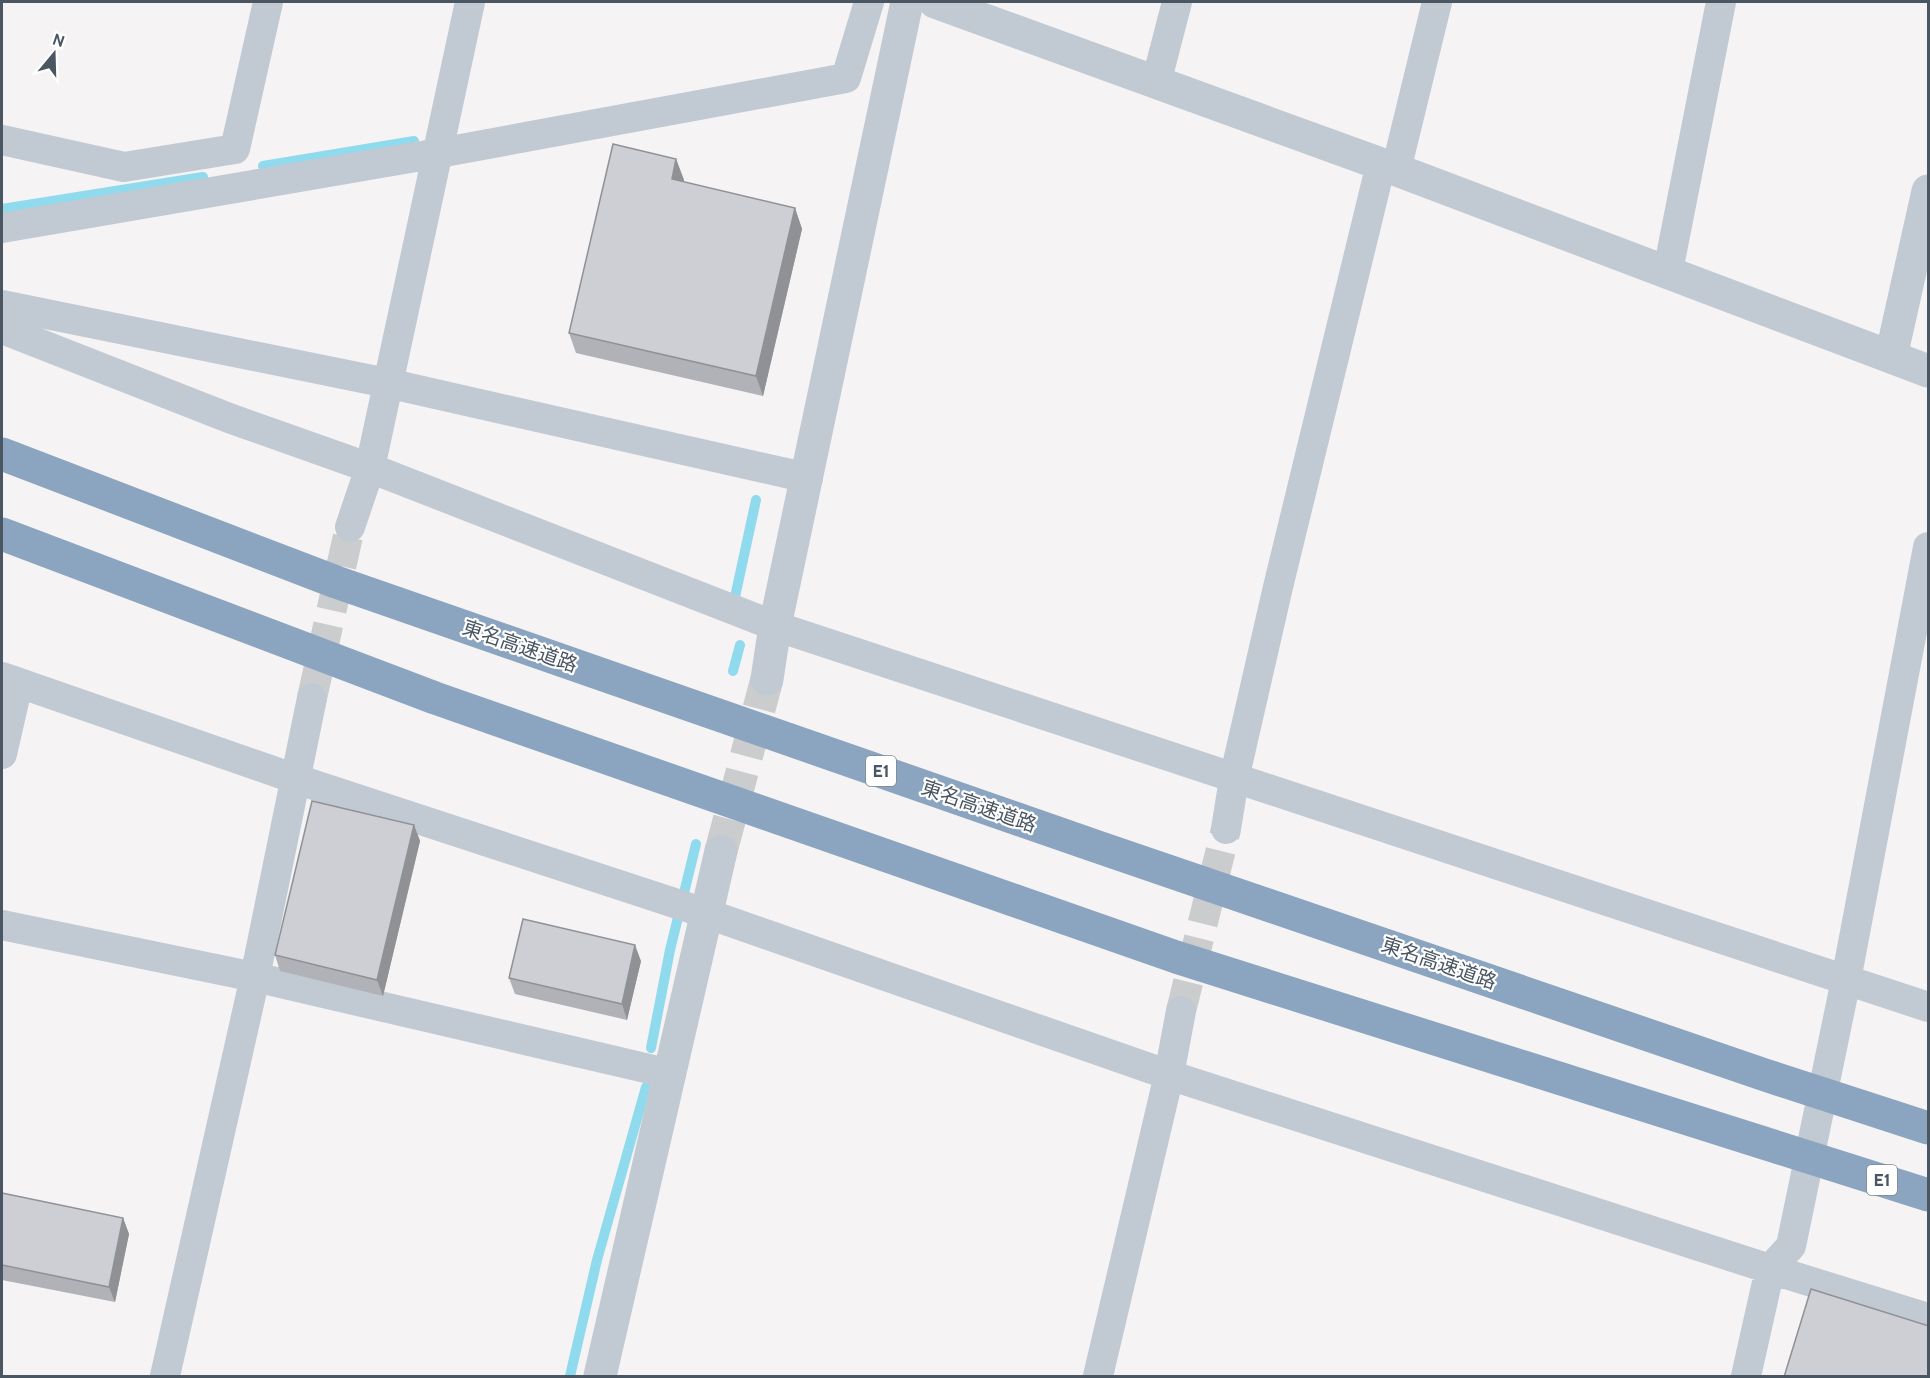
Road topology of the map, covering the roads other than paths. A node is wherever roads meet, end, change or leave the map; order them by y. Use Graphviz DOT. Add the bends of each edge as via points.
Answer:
graph roads {
  1 [pos="268,2"];
  2 [pos="470,2"];
  3 [pos="869,2"];
  4 [pos="908,2"];
  5 [pos="935,2"];
  6 [pos="1177,2"];
  7 [pos="1437,2"];
  8 [pos="1721,2"];
  9 [pos="1156,83"];
  10 [pos="2,140"];
  11 [pos="439,153"];
  12 [pos="1389,167"];
  13 [pos="1929,191"];
  14 [pos="2,228"];
  15 [pos="1668,271"];
  16 [pos="2,305"];
  17 [pos="2,329"];
  18 [pos="1891,357"];
  19 [pos="1929,371"];
  20 [pos="387,383"];
  21 [pos="2,454"];
  22 [pos="370,468"];
  23 [pos="808,478"];
  24 [pos="350,527"];
  25 [pos="2,534"];
  26 [pos="1929,547"];
  27 [pos="775,626"];
  28 [pos="767,679"];
  29 [pos="10,680"];
  30 [pos="312,698"];
  31 [pos="2,754"];
  32 [pos="296,778"];
  33 [pos="1234,779"];
  34 [pos="1226,829"];
  35 [pos="721,851"];
  36 [pos="708,914"];
  37 [pos="2,925"];
  38 [pos="255,978"];
  39 [pos="1846,980"];
  40 [pos="1929,1007"];
  41 [pos="1181,1011"];
  42 [pos="672,1074"];
  43 [pos="1169,1075"];
  44 [pos="1929,1128"];
  45 [pos="1929,1195"];
  46 [pos="1770,1269"];
  47 [pos="1929,1318"];
  48 [pos="165,1377"];
  49 [pos="600,1377"];
  50 [pos="1098,1377"];
  51 [pos="1746,1377"];
  1 -- 10 [label="street" via="235,149 124,167"];
  2 -- 11 [label="street"];
  3 -- 11 [label="street" via="846,78"];
  4 -- 23 [label="street"];
  5 -- 9 [label="street"];
  6 -- 9 [label="street"];
  7 -- 12 [label="street"];
  8 -- 15 [label="street"];
  9 -- 12 [label="street"];
  11 -- 14 [label="street"];
  11 -- 20 [label="street"];
  12 -- 15 [label="street"];
  12 -- 33 [label="street"];
  13 -- 18 [label="street"];
  15 -- 18 [label="street"];
  16 -- 20 [label="street"];
  17 -- 22 [label="street" via="228,418"];
  18 -- 19 [label="street"];
  20 -- 22 [label="street"];
  20 -- 23 [label="street"];
  21 -- 44 [label="highway, 東名高速道路 / E1" via="336,582 1765,1075"];
  22 -- 24 [label="street"];
  22 -- 27 [label="street"];
  23 -- 27 [label="street"];
  25 -- 45 [label="highway, E1" via="435,698 1176,957"];
  26 -- 39 [label="street"];
  27 -- 28 [label="street"];
  27 -- 33 [label="street"];
  29 -- 31 [label="street"];
  29 -- 32 [label="street"];
  30 -- 32 [label="street"];
  32 -- 36 [label="street"];
  32 -- 38 [label="street"];
  33 -- 34 [label="street"];
  33 -- 39 [label="street"];
  35 -- 36 [label="street"];
  36 -- 42 [label="street"];
  36 -- 43 [label="street"];
  37 -- 38 [label="street"];
  38 -- 42 [label="street"];
  38 -- 48 [label="street"];
  39 -- 40 [label="street"];
  39 -- 46 [label="street" via="1791,1246"];
  41 -- 43 [label="street"];
  42 -- 49 [label="street"];
  43 -- 46 [label="street"];
  43 -- 50 [label="street"];
  46 -- 47 [label="street"];
  46 -- 51 [label="street"];
}
